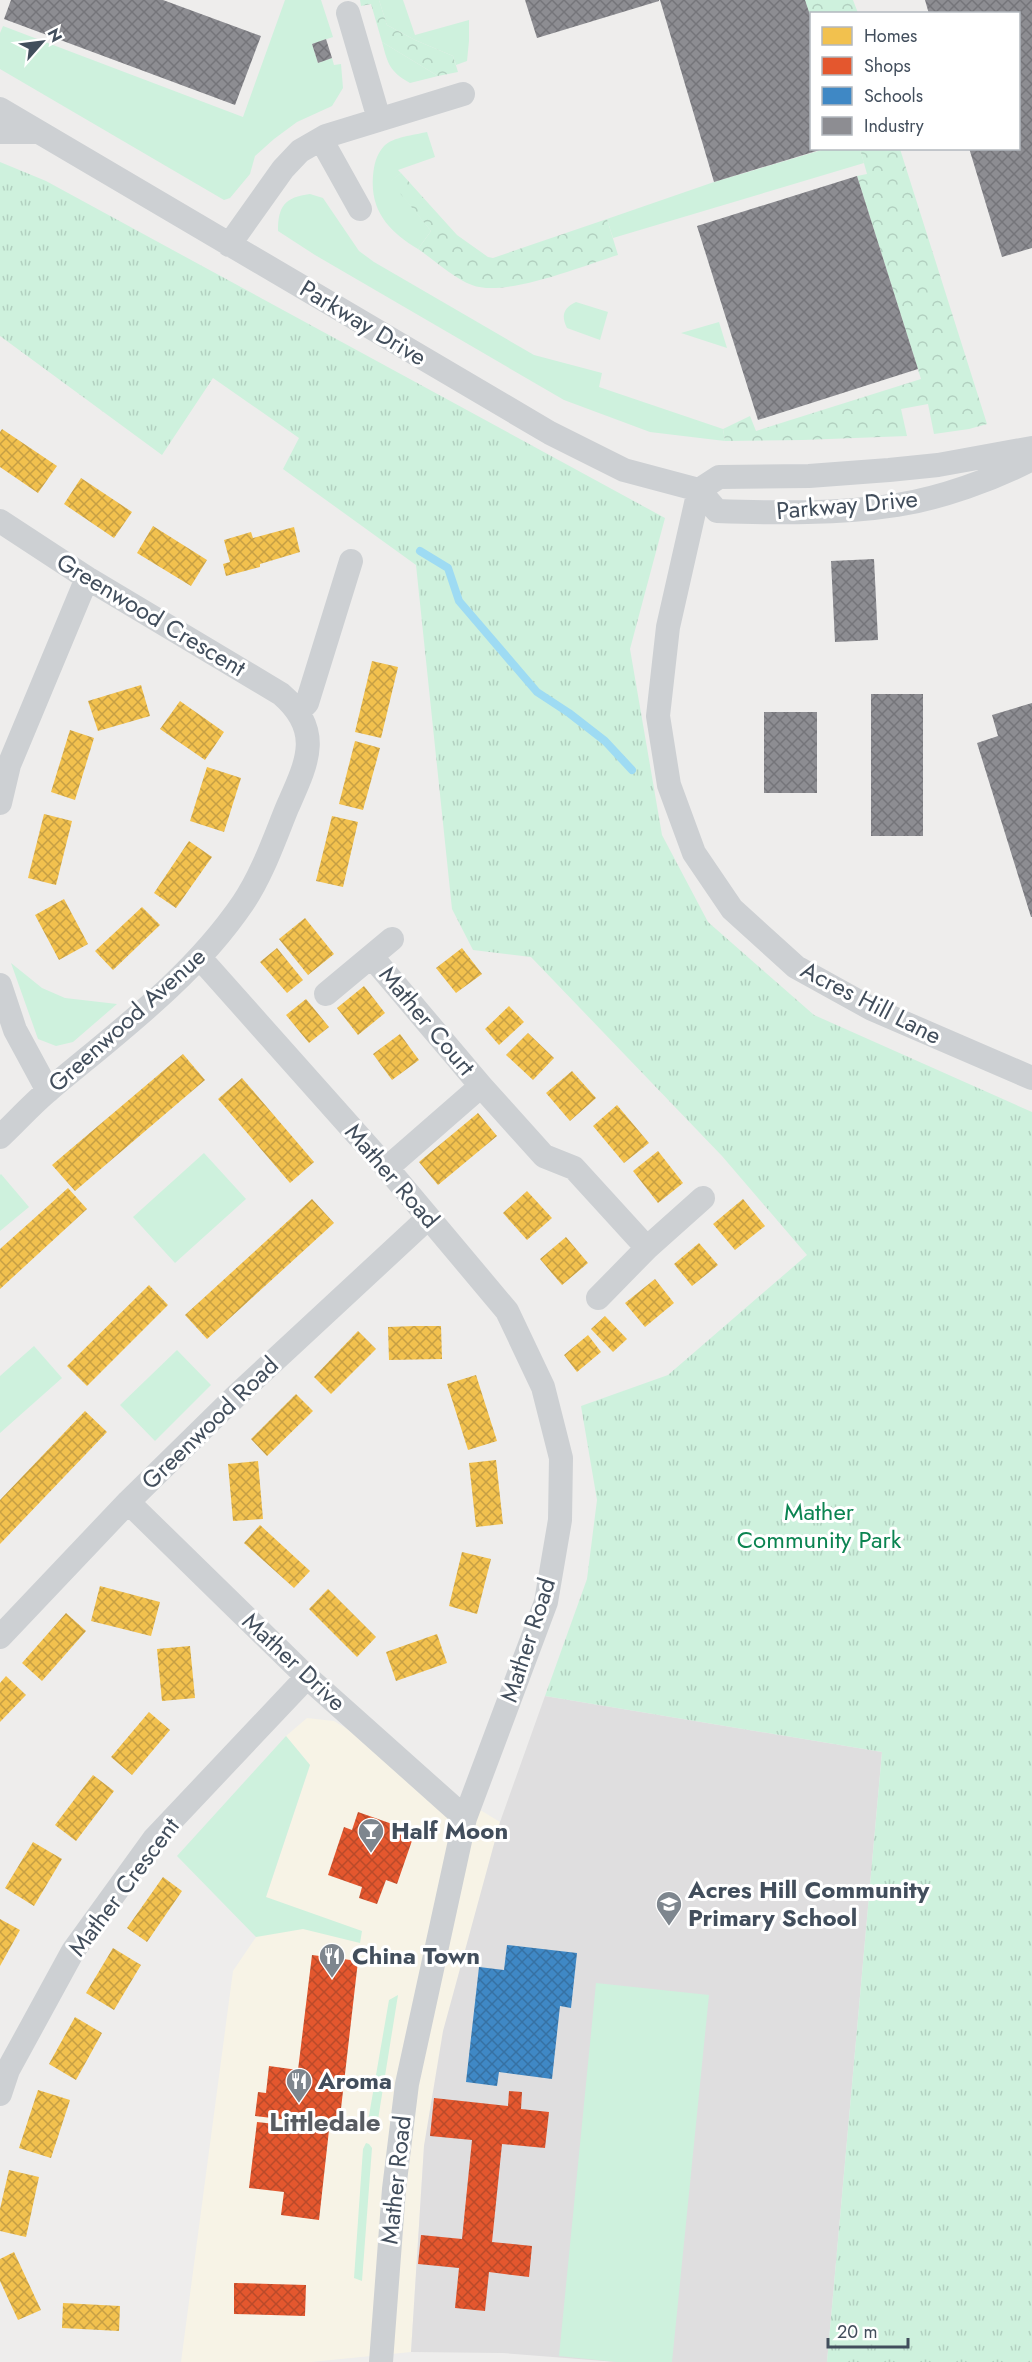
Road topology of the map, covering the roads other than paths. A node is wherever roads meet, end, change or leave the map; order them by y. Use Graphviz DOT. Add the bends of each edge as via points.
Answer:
graph roads {
  1 [pos="348,14"];
  2 [pos="463,94"];
  3 [pos="0,109"];
  4 [pos="379,120"];
  5 [pos="0,132"];
  6 [pos="36,132"];
  7 [pos="321,139"];
  8 [pos="360,209"];
  9 [pos="229,245"];
  10 [pos="1032,448"];
  11 [pos="1032,459"];
  12 [pos="699,490"];
  13 [pos="0,521"];
  14 [pos="351,561"];
  15 [pos="87,578"];
  16 [pos="299,711"];
  17 [pos="0,803"];
  18 [pos="392,939"];
  19 [pos="372,957"];
  20 [pos="200,958"];
  21 [pos="0,985"];
  22 [pos="326,994"];
  23 [pos="1032,1077"];
  24 [pos="481,1086"];
  25 [pos="48,1091"];
  26 [pos="0,1137"];
  27 [pos="387,1168"];
  28 [pos="703,1198"];
  29 [pos="429,1218"];
  30 [pos="647,1248"];
  31 [pos="598,1298"];
  32 [pos="128,1502"];
  33 [pos="0,1637"];
  34 [pos="307,1677"];
  35 [pos="465,1818"];
  36 [pos="0,2094"];
  37 [pos="381,2362"];
  1 -- 4 [label="street"];
  2 -- 4 [label="street"];
  3 -- 6 [label="street, Parkway Drive"];
  4 -- 7 [label="street"];
  5 -- 6 [label="street"];
  6 -- 9 [label="street, Parkway Drive"];
  7 -- 8 [label="street"];
  7 -- 9 [label="street" via="300,151 283,169"];
  9 -- 12 [label="street, Parkway Drive" via="590,454 624,470"];
  10 -- 12 [label="street, Parkway Drive" via="889,470 719,477"];
  11 -- 12 [label="street, Parkway Drive" via="962,489 898,505 760,513 717,511"];
  12 -- 23 [label="street, Acres Hill Lane" via="668,627 658,716 669,784 693,853 732,909 796,967 872,1009"];
  13 -- 15 [label="street, Greenwood Crescent"];
  14 -- 16 [label="street" via="307,703"];
  15 -- 16 [label="street, Greenwood Crescent" via="281,694"];
  15 -- 17 [label="street" via="9,765"];
  16 -- 20 [label="street, Greenwood Avenue" via="309,732 303,771 243,902"];
  18 -- 19 [label="street, Mather Court"];
  19 -- 22 [label="street, Mather Court"];
  19 -- 24 [label="street, Mather Court"];
  20 -- 25 [label="street, Greenwood Avenue"];
  20 -- 27 [label="street, Mather Road"];
  21 -- 25 [label="street" via="15,1030"];
  24 -- 27 [label="street, Mather Court"];
  24 -- 30 [label="street, Mather Court" via="544,1156 574,1168"];
  25 -- 26 [label="street, Greenwood Avenue"];
  27 -- 29 [label="street, Mather Road"];
  28 -- 30 [label="street"];
  29 -- 32 [label="street, Greenwood Road"];
  29 -- 35 [label="street, Mather Road" via="507,1311 543,1387 561,1458 560,1520 546,1602"];
  30 -- 31 [label="street"];
  32 -- 33 [label="street, Greenwood Road"];
  32 -- 34 [label="street, Mather Drive"];
  34 -- 35 [label="street, Mather Drive"];
  34 -- 36 [label="street, Mather Crescent" via="154,1839 73,1951 8,2070"];
  35 -- 37 [label="street, Mather Road" via="407,2084 394,2189"];
}
